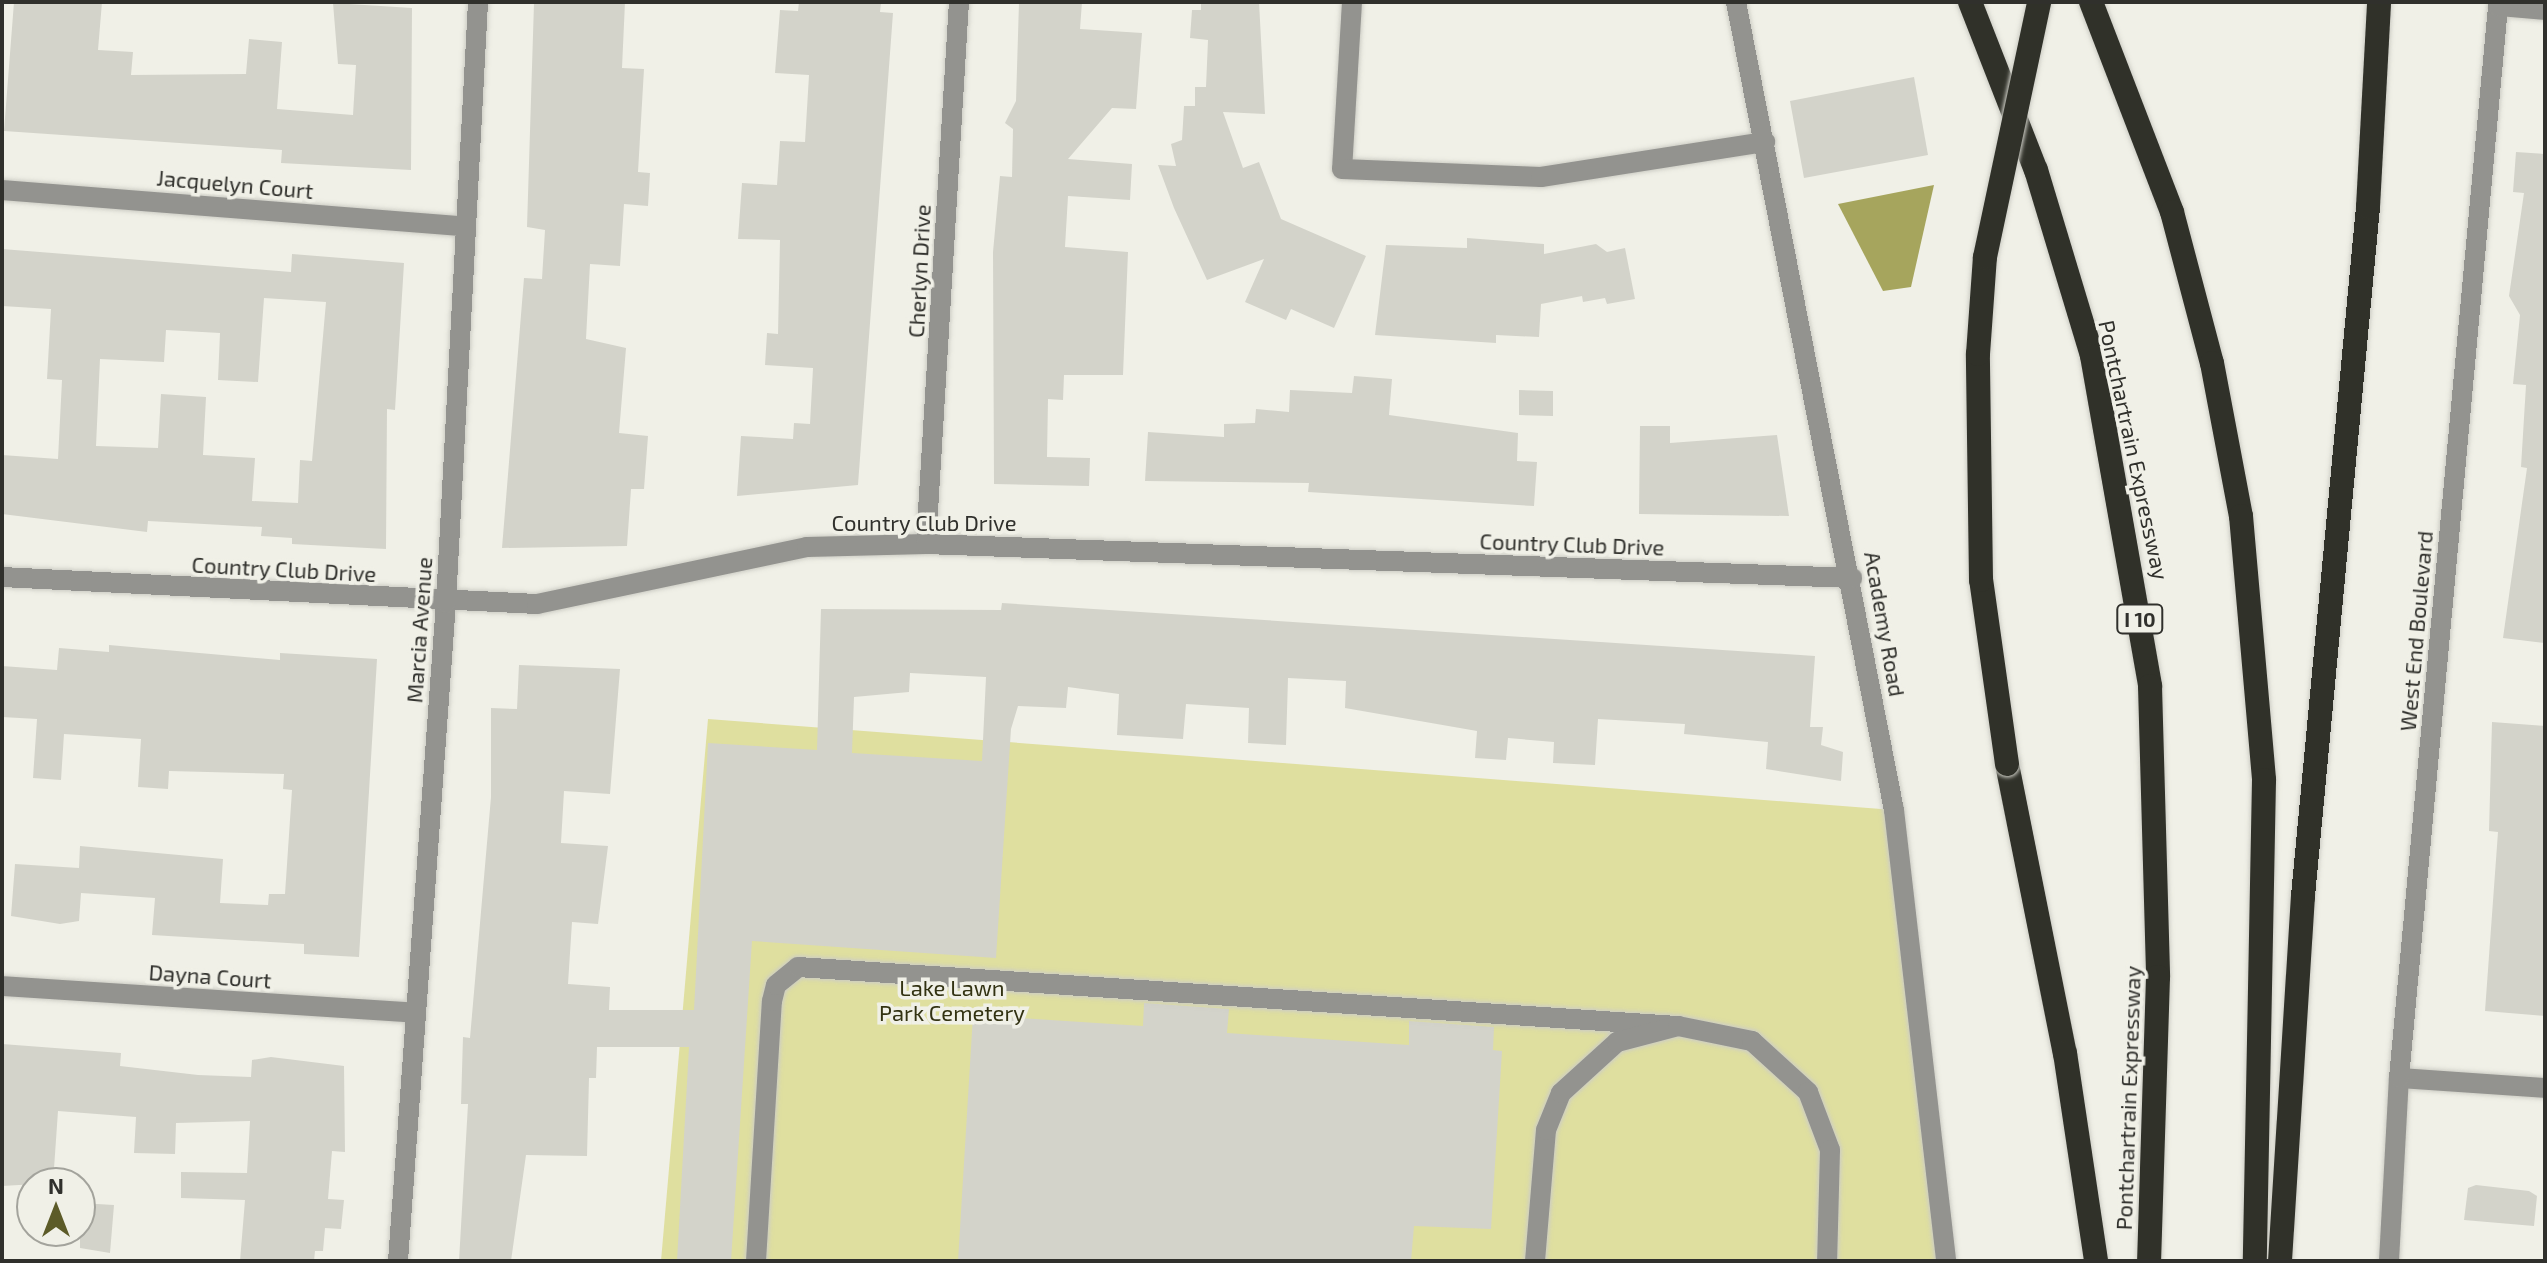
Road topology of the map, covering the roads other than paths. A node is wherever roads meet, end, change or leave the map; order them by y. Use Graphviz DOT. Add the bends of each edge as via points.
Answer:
graph roads {
  1 [pos="478,2"];
  2 [pos="959,2"];
  3 [pos="1352,2"];
  4 [pos="1736,2"];
  5 [pos="1970,2"];
  6 [pos="2039,2"];
  7 [pos="2091,2"];
  8 [pos="2379,2"];
  9 [pos="2392,2"];
  10 [pos="2545,10"];
  11 [pos="2377,54"];
  12 [pos="1765,142"];
  13 [pos="2,190"];
  14 [pos="464,226"];
  15 [pos="926,544"];
  16 [pos="2,577"];
  17 [pos="1852,578"];
  18 [pos="446,603"];
  19 [pos="2,986"];
  20 [pos="414,1013"];
  21 [pos="1678,1026"];
  22 [pos="2399,1078"];
  23 [pos="2545,1088"];
  24 [pos="398,1261"];
  25 [pos="756,1261"];
  26 [pos="1535,1261"];
  27 [pos="1827,1261"];
  28 [pos="1946,1261"];
  29 [pos="2096,1261"];
  30 [pos="2149,1261"];
  31 [pos="2255,1261"];
  32 [pos="2280,1261"];
  33 [pos="2389,1261"];
  1 -- 14 [label="street, Marcia Avenue"];
  2 -- 15 [label="street, Cherlyn Drive"];
  3 -- 12 [label="street" via="1342,169 1541,177"];
  4 -- 12 [label="street, Academy Road"];
  5 -- 30 [label="highway, Pontchartrain Expressway / I 10" via="2036,170 2092,356 2143,641 2157,813"];
  6 -- 29 [label="highway, bridge" via="1985,257 1978,354 1981,580 2007,764 2065,1053"];
  7 -- 31 [label="highway" via="2172,212 2212,363 2241,516 2264,780"];
  8 -- 11 [label="highway"];
  9 -- 11 [label="highway"];
  10 -- 22 [label="street, West End Boulevard" via="2498,6"];
  11 -- 32 [label="highway" via="2303,896"];
  12 -- 17 [label="street, Academy Road"];
  13 -- 14 [label="street, Jacquelyn Court"];
  14 -- 18 [label="street, Marcia Avenue"];
  15 -- 17 [label="street, Country Club Drive"];
  15 -- 18 [label="street, Country Club Drive" via="807,547 537,604"];
  16 -- 18 [label="street, Country Club Drive"];
  17 -- 28 [label="street, Academy Road" via="1912,928"];
  18 -- 20 [label="street, Marcia Avenue"];
  19 -- 20 [label="street, Dayna Court"];
  20 -- 24 [label="street, Marcia Avenue"];
  21 -- 25 [label="street" via="798,967 776,985 772,1001"];
  21 -- 26 [label="street" via="1617,1042 1561,1093 1546,1130"];
  21 -- 27 [label="street" via="1752,1041 1808,1092 1830,1150"];
  22 -- 23 [label="street"];
  22 -- 33 [label="street, West End Boulevard"];
}
